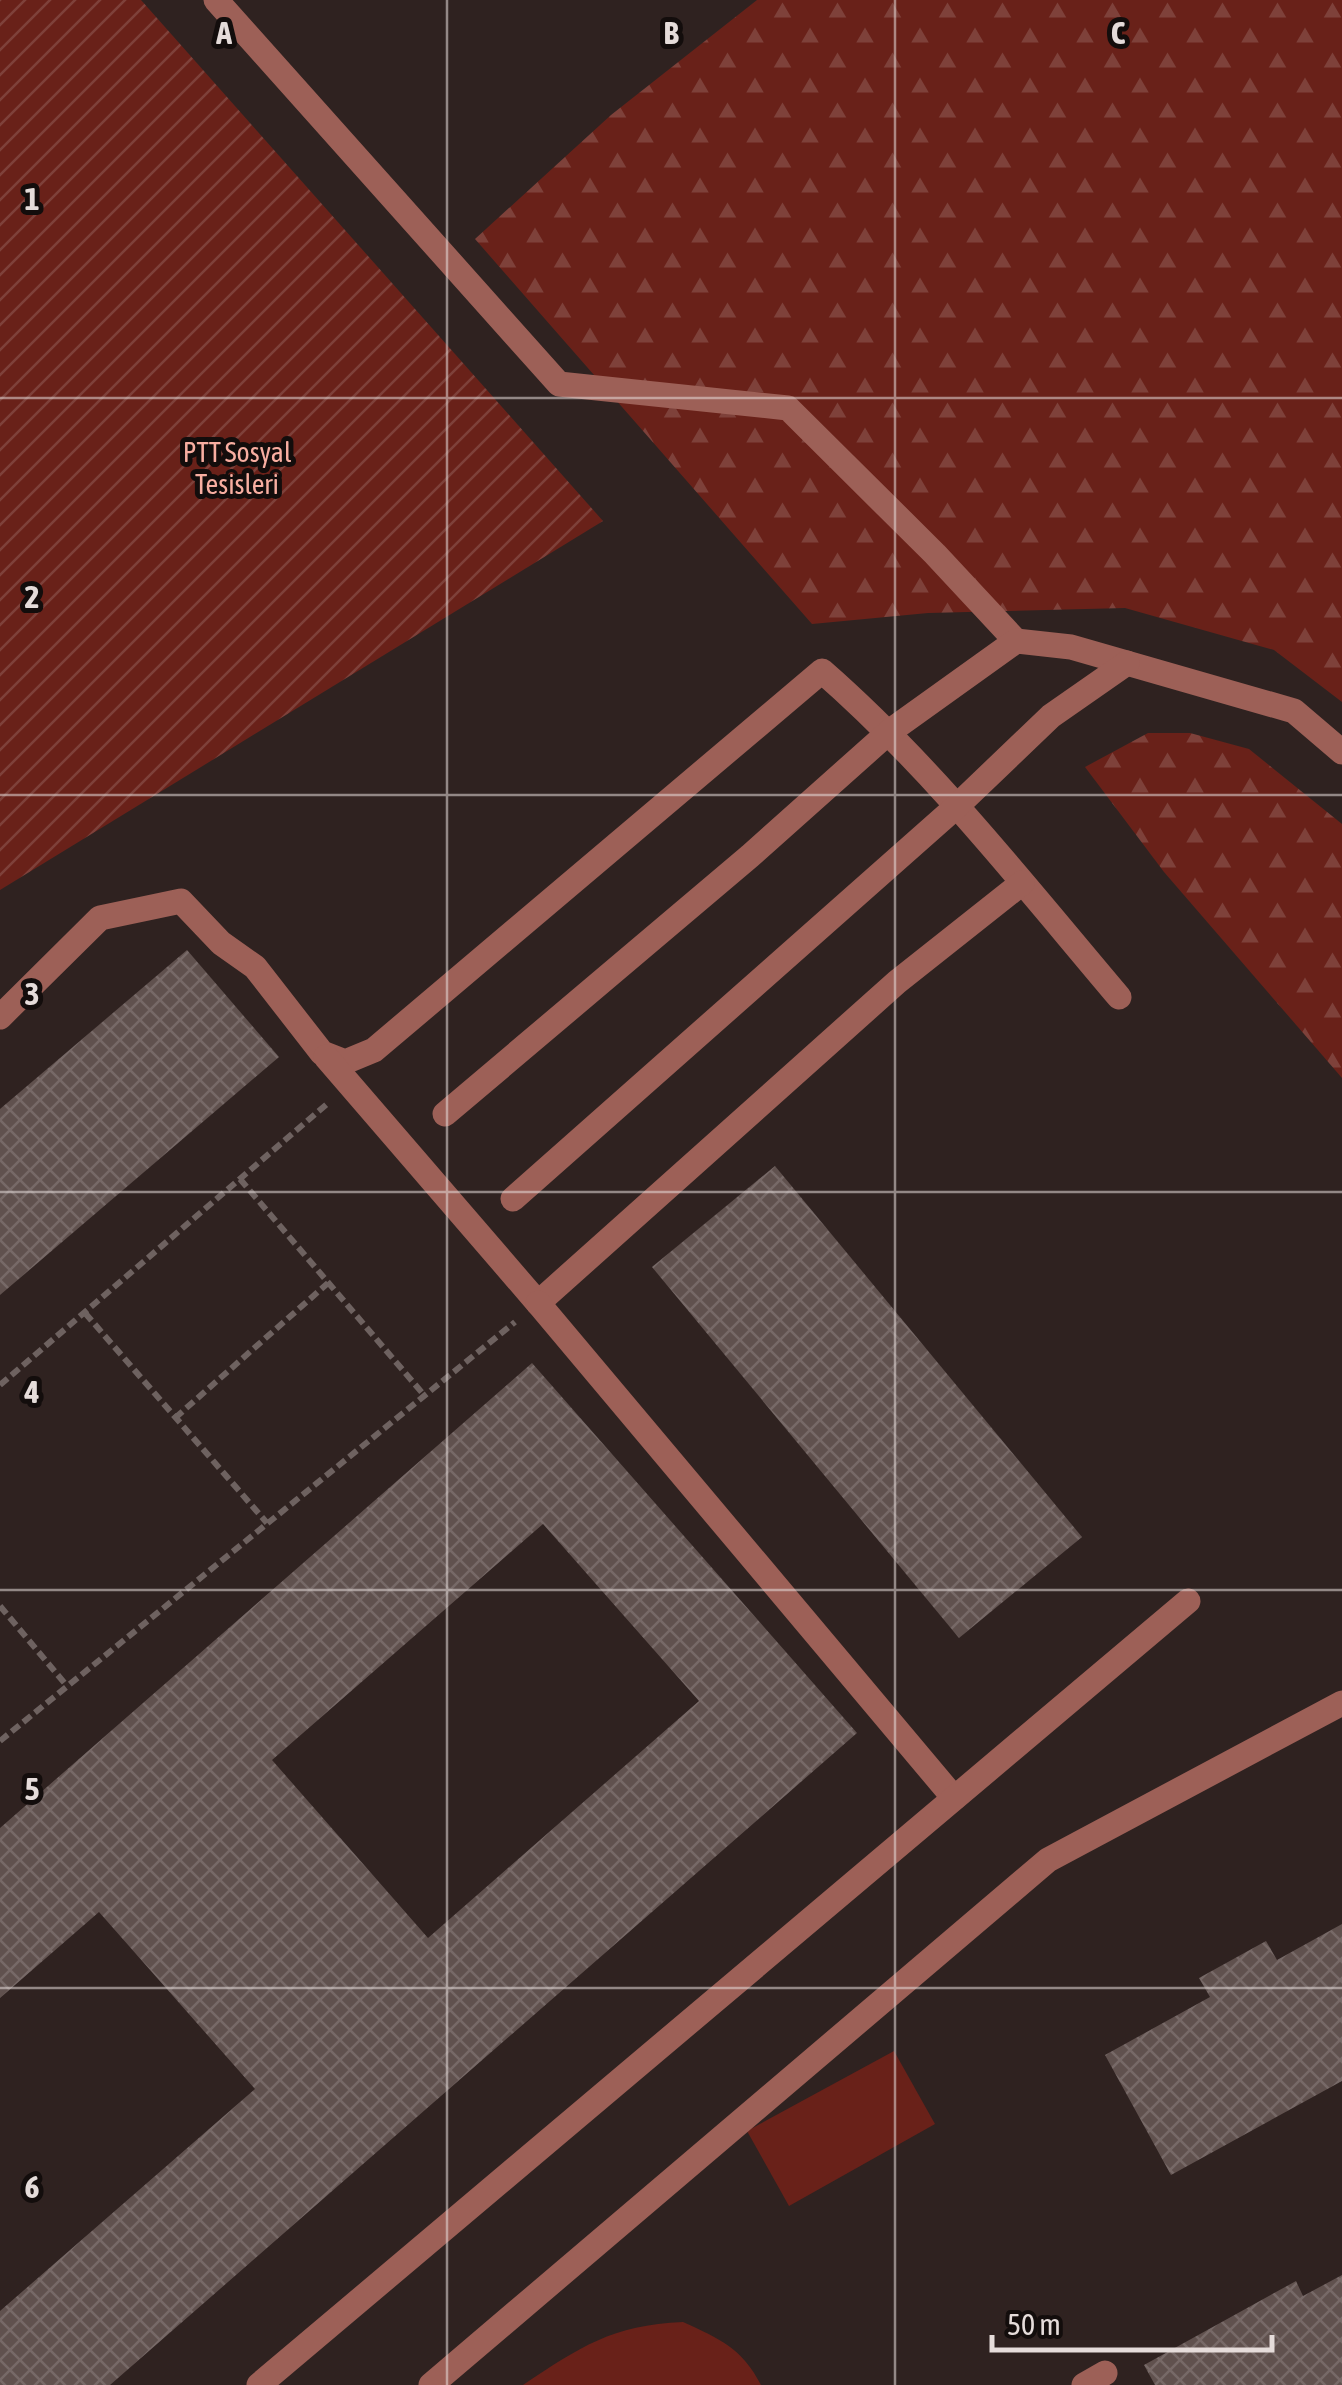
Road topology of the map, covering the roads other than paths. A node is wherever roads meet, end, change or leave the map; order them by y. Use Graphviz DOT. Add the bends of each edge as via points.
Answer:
graph roads {
  1 [pos="216,0"];
  2 [pos="1016,640"];
  3 [pos="1127,663"];
  4 [pos="889,732"];
  5 [pos="1342,752"];
  6 [pos="957,806"];
  7 [pos="1022,883"];
  8 [pos="1119,997"];
  9 [pos="0,1016"];
  10 [pos="322,1053"];
  11 [pos="446,1114"];
  12 [pos="513,1199"];
  13 [pos="538,1303"];
  14 [pos="1188,1601"];
  15 [pos="1342,1702"];
  16 [pos="954,1798"];
  17 [pos="260,2385"];
  18 [pos="432,2385"];
  1 -- 2 [label="street" via="559,384 788,408"];
  2 -- 3 [label="street"];
  2 -- 4 [label="street"];
  3 -- 5 [label="street" via="1294,711"];
  3 -- 6 [label="street" via="1051,716"];
  4 -- 6 [label="street"];
  4 -- 10 [label="street" via="822,671 374,1050 344,1062"];
  4 -- 11 [label="street"];
  6 -- 7 [label="street"];
  6 -- 12 [label="street"];
  7 -- 8 [label="street"];
  7 -- 13 [label="street" via="897,982"];
  9 -- 10 [label="street" via="100,918 181,901 255,967"];
  10 -- 13 [label="street"];
  13 -- 16 [label="street"];
  14 -- 16 [label="street"];
  15 -- 18 [label="street" via="1048,1860"];
  16 -- 17 [label="street"];
}
